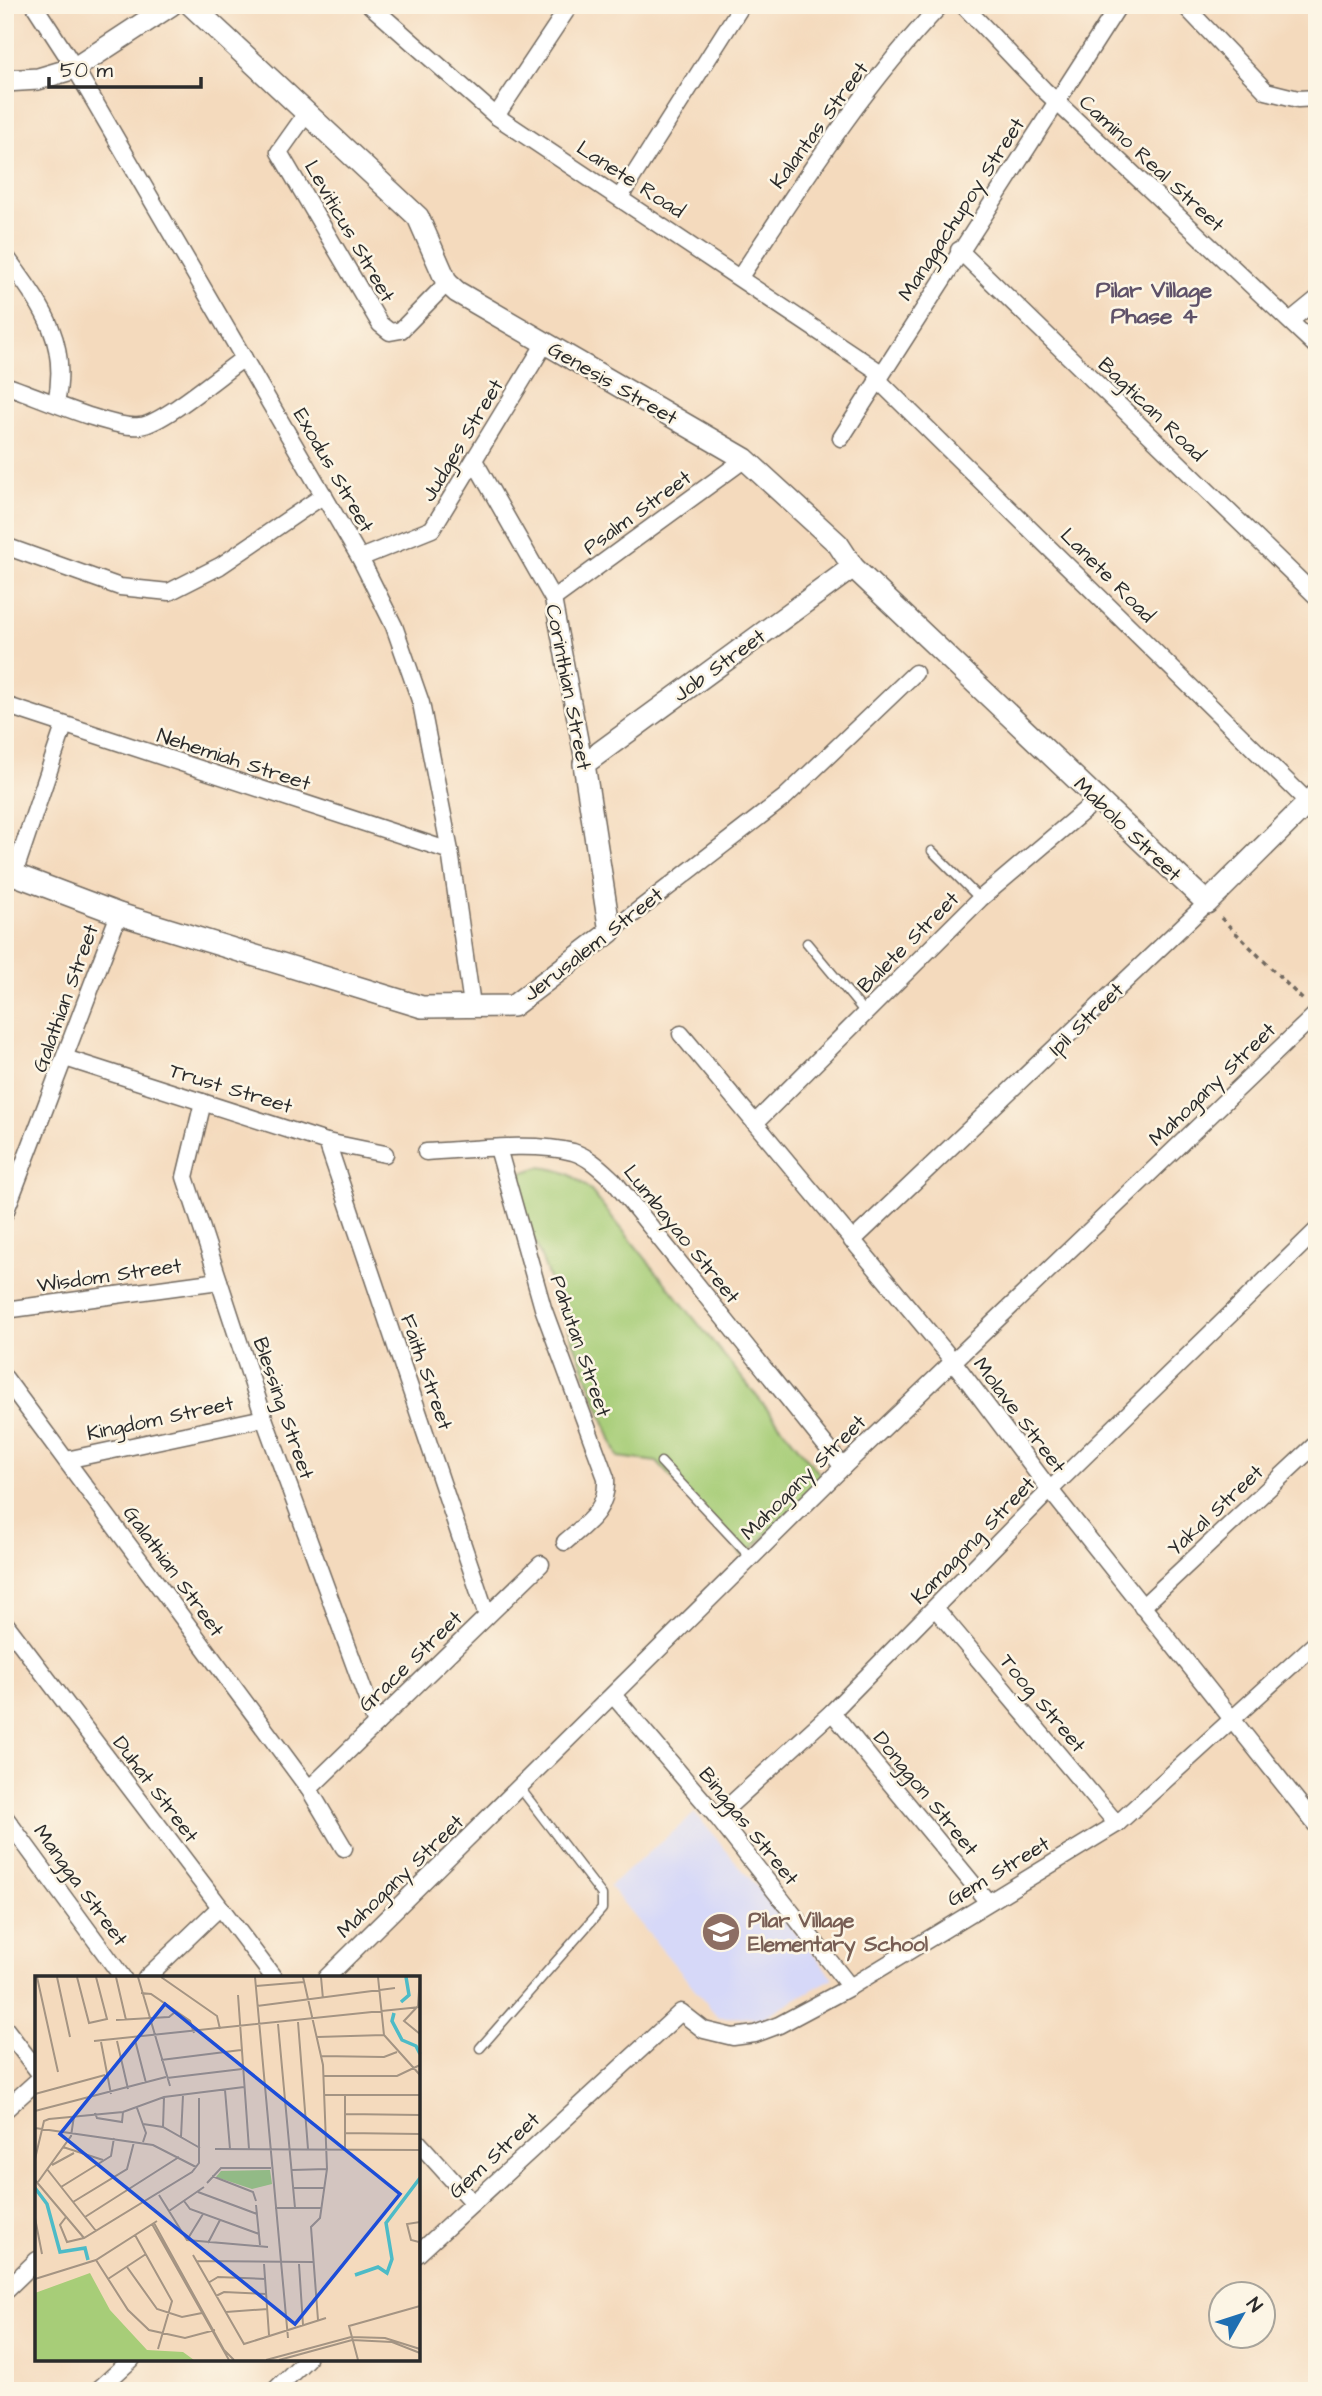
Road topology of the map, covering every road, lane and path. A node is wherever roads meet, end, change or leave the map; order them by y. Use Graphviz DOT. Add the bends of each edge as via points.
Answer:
graph roads {
  1 [pos="34,5"];
  2 [pos="171,5"];
  3 [pos="191,5"];
  4 [pos="370,5"];
  5 [pos="570,5"];
  6 [pos="742,5"];
  7 [pos="942,5"];
  8 [pos="963,5"];
  9 [pos="1119,5"];
  10 [pos="1184,5"];
  11 [pos="75,68"];
  12 [pos="5,81"];
  13 [pos="1317,98"];
  14 [pos="1056,102"];
  15 [pos="306,114"];
  16 [pos="496,116"];
  17 [pos="620,197"];
  18 [pos="959,250"];
  19 [pos="5,255"];
  20 [pos="740,277"];
  21 [pos="447,283"];
  22 [pos="1317,299"];
  23 [pos="1290,321"];
  24 [pos="545,343"];
  25 [pos="1317,347"];
  26 [pos="244,358"];
  27 [pos="879,376"];
  28 [pos="5,385"];
  29 [pos="56,403"];
  30 [pos="841,438"];
  31 [pos="745,459"];
  32 [pos="475,461"];
  33 [pos="324,495"];
  34 [pos="5,546"];
  35 [pos="360,558"];
  36 [pos="853,566"];
  37 [pos="1317,597"];
  38 [pos="553,599"];
  39 [pos="915,673"];
  40 [pos="5,705"];
  41 [pos="64,726"];
  42 [pos="1050,753"];
  43 [pos="584,764"];
  44 [pos="1313,798"];
  45 [pos="1098,799"];
  46 [pos="450,851"];
  47 [pos="932,851"];
  48 [pos="9,873"];
  49 [pos="980,899"];
  50 [pos="1208,903"];
  51 [pos="119,914"];
  52 [pos="610,932"];
  53 [pos="807,943"];
  54 [pos="472,1005"];
  55 [pos="1317,1013"];
  56 [pos="866,1014"];
  57 [pos="681,1034"];
  58 [pos="65,1058"];
  59 [pos="203,1102"];
  60 [pos="756,1122"];
  61 [pos="327,1142"];
  62 [pos="498,1148"];
  63 [pos="426,1152"];
  64 [pos="385,1153"];
  65 [pos="5,1213"];
  66 [pos="1317,1230"];
  67 [pos="852,1241"];
  68 [pos="219,1280"];
  69 [pos="5,1310"];
  70 [pos="953,1361"];
  71 [pos="5,1378"];
  72 [pos="264,1418"];
  73 [pos="1317,1443"];
  74 [pos="66,1460"];
  75 [pos="661,1462"];
  76 [pos="843,1467"];
  77 [pos="1050,1490"];
  78 [pos="565,1542"];
  79 [pos="751,1558"];
  80 [pos="541,1564"];
  81 [pos="1142,1607"];
  82 [pos="936,1609"];
  83 [pos="487,1616"];
  84 [pos="5,1623"];
  85 [pos="1317,1642"];
  86 [pos="612,1695"];
  87 [pos="832,1712"];
  88 [pos="1230,1720"];
  89 [pos="376,1724"];
  90 [pos="520,1788"];
  91 [pos="309,1789"];
  92 [pos="5,1817"];
  93 [pos="717,1818"];
  94 [pos="1117,1824"];
  95 [pos="1317,1826"];
  96 [pos="344,1849"];
  97 [pos="987,1901"];
  98 [pos="219,1908"];
  99 [pos="122,1976"];
  100 [pos="148,1976"];
  101 [pos="272,1976"];
  102 [pos="328,1976"];
  103 [pos="850,1987"];
  104 [pos="5,2028"];
  105 [pos="480,2048"];
  106 [pos="35,2067"];
  107 [pos="35,2083"];
  108 [pos="5,2110"];
  109 [pos="420,2144"];
  110 [pos="473,2203"];
  111 [pos="420,2252"];
  112 [pos="35,2262"];
  113 [pos="5,2291"];
  114 [pos="130,2361"];
  115 [pos="305,2361"];
  116 [pos="97,2391"];
  117 [pos="274,2391"];
  1 -- 11 [label="street, Exodus Street"];
  2 -- 11 [label="street"];
  3 -- 15 [label="street"];
  4 -- 16 [label="street, Lanete Road"];
  5 -- 16 [label="street"];
  6 -- 17 [label="street"];
  7 -- 20 [label="street, Kalantas Street" via="867,92"];
  8 -- 14 [label="street, Camino Real Street"];
  9 -- 14 [label="street, Manggachupoy Street"];
  10 -- 13 [label="street" via="1266,91 1298,99"];
  11 -- 12 [label="street" via="38,79"];
  11 -- 26 [label="street, Exodus Street"];
  14 -- 18 [label="street, Manggachupoy Street"];
  14 -- 23 [label="street, Camino Real Street"];
  15 -- 21 [label="street" via="418,217"];
  15 -- 21 [label="street, Leviticus Street" via="279,152 371,311 390,331 401,330"];
  16 -- 17 [label="street, Lanete Road"];
  17 -- 20 [label="street, Lanete Road"];
  18 -- 27 [label="street, Manggachupoy Street"];
  18 -- 37 [label="street, Bagtican Road"];
  19 -- 29 [label="street" via="53,331 62,375"];
  20 -- 27 [label="street, Lanete Road"];
  21 -- 24 [label="street, Genesis Street"];
  22 -- 23 [label="street"];
  23 -- 25 [label="street, Camino Real Street"];
  24 -- 31 [label="street, Genesis Street"];
  24 -- 32 [label="street, Judges Street"];
  26 -- 29 [label="street" via="140,426 114,423"];
  26 -- 33 [label="street, Exodus Street"];
  27 -- 30 [label="street, Manggachupoy Street"];
  27 -- 44 [label="street, Lanete Road"];
  28 -- 29 [label="street"];
  31 -- 36 [label="street, Genesis Street" via="838,544"];
  31 -- 38 [label="street, Psalm Street"];
  32 -- 35 [label="street, Judges Street" via="432,529"];
  32 -- 38 [label="street, Corinthian Street"];
  33 -- 34 [label="street" via="220,566 169,592 120,587"];
  33 -- 35 [label="street, Exodus Street"];
  35 -- 46 [label="street, Exodus Street" via="394,626 421,703"];
  36 -- 42 [label="street, Genesis Street"];
  36 -- 43 [label="street, Job Street"];
  38 -- 43 [label="street, Corinthian Street"];
  39 -- 52 [label="street, Jerusalem Street" via="785,797"];
  40 -- 41 [label="street, Nehemiah Street"];
  41 -- 46 [label="street, Nehemiah Street"];
  41 -- 48 [label="street"];
  42 -- 45 [label="street, Mabolo Street"];
  43 -- 52 [label="street, Corinthian Street"];
  44 -- 50 [label="street, Ipil Street"];
  45 -- 49 [label="street, Balete Street"];
  45 -- 50 [label="street, Mabolo Street"];
  46 -- 54 [label="street, Exodus Street"];
  47 -- 49 [label="lane"];
  48 -- 51 [label="street, Jerusalem Street"];
  49 -- 56 [label="street, Balete Street"];
  50 -- 55 [label="path"];
  50 -- 67 [label="street, Ipil Street"];
  51 -- 54 [label="street, Jerusalem Street" via="422,1007"];
  51 -- 58 [label="street, Galathian Street"];
  52 -- 54 [label="street, Jerusalem Street" via="513,1006"];
  53 -- 56 [label="lane"];
  55 -- 70 [label="street, Mahogany Street"];
  56 -- 60 [label="street, Balete Street"];
  57 -- 60 [label="street, Molave Street"];
  58 -- 59 [label="street, Trust Street"];
  58 -- 65 [label="street, Galathian Street"];
  59 -- 61 [label="street, Trust Street"];
  59 -- 68 [label="street, Blessing Street" via="185,1177"];
  60 -- 67 [label="street, Molave Street"];
  61 -- 64 [label="street, Trust Street"];
  61 -- 83 [label="street, Faith Street"];
  62 -- 63 [label="street, Lumbayao Street"];
  62 -- 76 [label="street, Lumbayao Street" via="573,1152 613,1180"];
  62 -- 78 [label="street, Pahutan Street" via="543,1308 606,1479 607,1494 598,1514"];
  66 -- 77 [label="street, Kamagong Street"];
  67 -- 70 [label="street, Molave Street"];
  68 -- 69 [label="street, Wisdom Street"];
  68 -- 72 [label="street, Blessing Street"];
  70 -- 76 [label="street, Mahogany Street"];
  70 -- 77 [label="street, Molave Street"];
  71 -- 74 [label="street, Galathian Street"];
  72 -- 74 [label="street, Kingdom Street"];
  72 -- 89 [label="street, Blessing Street"];
  73 -- 81 [label="street, Yakal Street"];
  74 -- 91 [label="street, Galathian Street"];
  75 -- 79 [label="lane"];
  76 -- 79 [label="street, Mahogany Street"];
  77 -- 81 [label="street, Molave Street"];
  77 -- 82 [label="street, Kamagong Street"];
  79 -- 86 [label="street, Mahogany Street"];
  80 -- 83 [label="street, Grace Street"];
  81 -- 88 [label="street, Molave Street"];
  82 -- 87 [label="street, Kamagong Street"];
  82 -- 94 [label="street, Toog Street"];
  83 -- 89 [label="street, Grace Street"];
  84 -- 98 [label="street, Duhat Street"];
  85 -- 88 [label="street, Gem Street"];
  86 -- 90 [label="street, Mahogany Street"];
  86 -- 93 [label="street, Binggas Street"];
  87 -- 93 [label="street, Kamagong Street"];
  87 -- 97 [label="street, Donggon Street"];
  88 -- 94 [label="street, Gem Street"];
  88 -- 95 [label="street, Molave Street"];
  89 -- 91 [label="street, Grace Street"];
  90 -- 102 [label="street, Mahogany Street"];
  90 -- 105 [label="lane" via="602,1895 601,1909"];
  91 -- 96 [label="street, Galathian Street"];
  92 -- 99 [label="street, Mangga Street"];
  93 -- 103 [label="street, Binggas Street"];
  94 -- 97 [label="street, Gem Street"];
  97 -- 103 [label="street, Gem Street"];
  98 -- 100 [label="street"];
  98 -- 101 [label="street, Duhat Street"];
  103 -- 110 [label="street, Gem Street" via="755,2034 733,2037 704,2030 681,2012"];
  104 -- 106 [label="street"];
  107 -- 108 [label="street"];
  109 -- 110 [label="street"];
  110 -- 111 [label="street, Gem Street"];
  112 -- 113 [label="street"];
  114 -- 116 [label="street"];
  115 -- 117 [label="street"];
}
